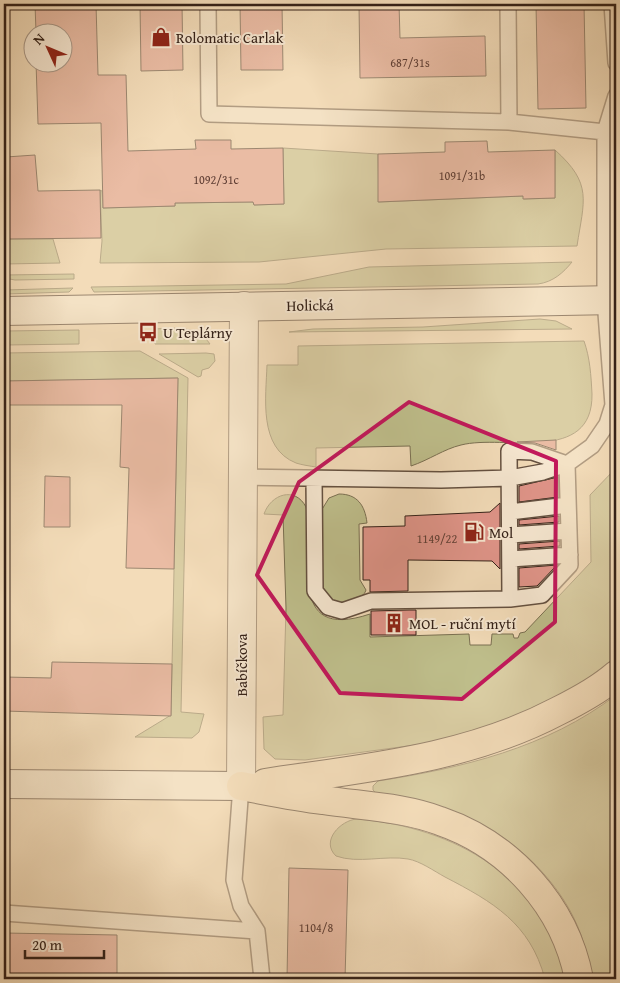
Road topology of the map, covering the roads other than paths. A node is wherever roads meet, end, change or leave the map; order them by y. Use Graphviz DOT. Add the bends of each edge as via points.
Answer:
graph roads {
  1 [pos="208,4"];
  2 [pos="508,4"];
  3 [pos="612,4"];
  4 [pos="616,63"];
  5 [pos="616,96"];
  6 [pos="509,122"];
  7 [pos="605,132"];
  8 [pos="611,300"];
  9 [pos="244,306"];
  10 [pos="4,311"];
  11 [pos="567,464"];
  12 [pos="242,477"];
  13 [pos="314,478"];
  14 [pos="510,478"];
  15 [pos="568,505"];
  16 [pos="510,512"];
  17 [pos="569,531"];
  18 [pos="510,536"];
  19 [pos="570,555"];
  20 [pos="510,559"];
  21 [pos="510,599"];
  22 [pos="616,675"];
  23 [pos="4,784"];
  24 [pos="241,786"];
  25 [pos="4,913"];
  26 [pos="257,931"];
  27 [pos="262,979"];
  28 [pos="579,979"];
  1 -- 6 [label="lane" via="209,114"];
  2 -- 6 [label="lane"];
  3 -- 4 [label="lane"];
  5 -- 7 [label="lane"];
  6 -- 7 [label="lane"];
  7 -- 8 [label="lane"];
  8 -- 9 [label="street, Holická"];
  8 -- 11 [label="lane" via="611,414 601,436"];
  9 -- 10 [label="street, Holická"];
  9 -- 12 [label="street, Babíčkova"];
  11 -- 14 [label="lane"];
  11 -- 14 [label="lane" via="532,452 509,451"];
  11 -- 15 [label="lane"];
  12 -- 13 [label="lane"];
  12 -- 24 [label="street, Babíčkova"];
  13 -- 14 [label="lane"];
  13 -- 21 [label="lane" via="315,591 328,607 342,610 371,601"];
  14 -- 16 [label="lane"];
  15 -- 16 [label="lane"];
  15 -- 17 [label="lane"];
  16 -- 18 [label="lane"];
  17 -- 18 [label="lane"];
  17 -- 19 [label="lane"];
  18 -- 20 [label="lane"];
  19 -- 20 [label="lane"];
  19 -- 21 [label="lane" via="570,565 542,595"];
  20 -- 21 [label="lane"];
  22 -- 24 [label="main road" via="582,699 548,717 472,746 396,764"];
  23 -- 24 [label="street"];
  24 -- 26 [label="lane" via="234,880 241,906"];
  24 -- 28 [label="main road" via="404,811 440,820 472,834 517,867 547,901 568,938"];
  25 -- 26 [label="lane"];
  26 -- 27 [label="lane"];
}
